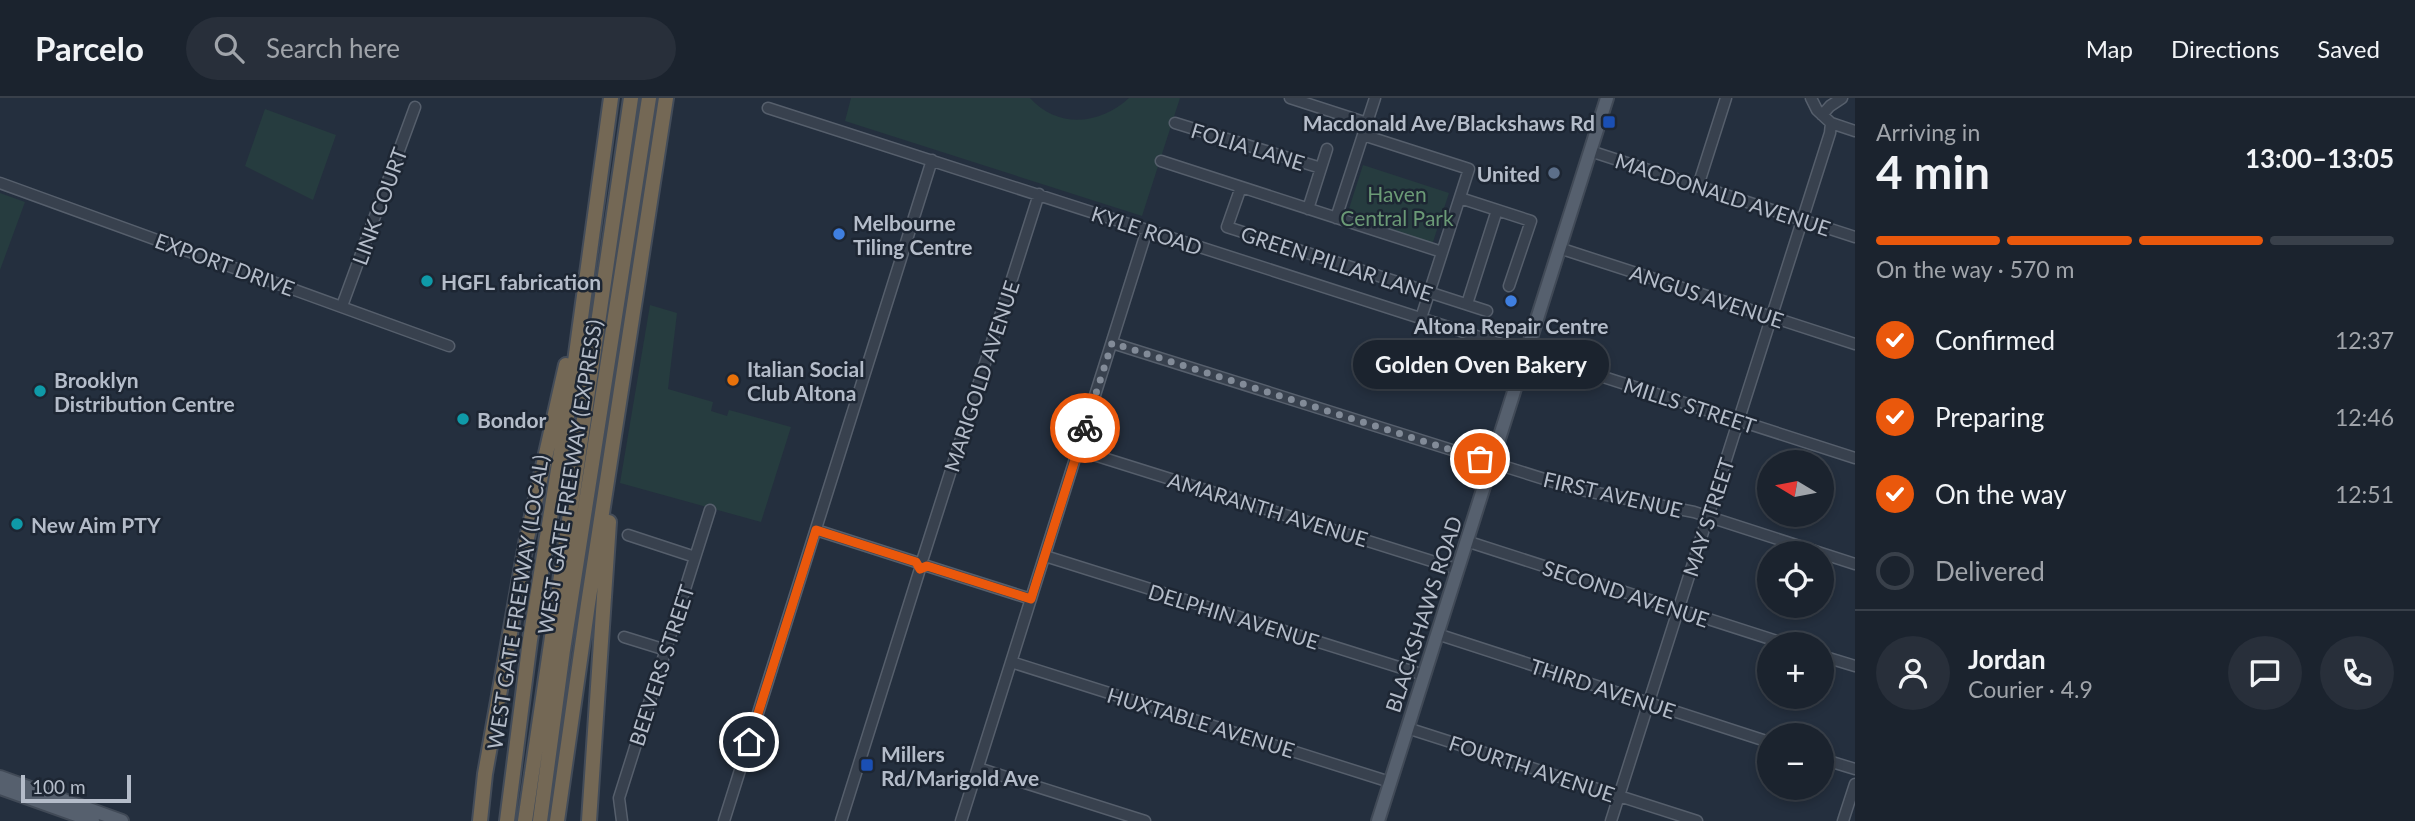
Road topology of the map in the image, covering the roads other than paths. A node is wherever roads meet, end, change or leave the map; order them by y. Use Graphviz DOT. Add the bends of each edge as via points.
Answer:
graph roads {
  1 [pos="611,98"];
  2 [pos="631,98"];
  3 [pos="649,98"];
  4 [pos="666,98"];
  5 [pos="1290,98"];
  6 [pos="1375,98"];
  7 [pos="1607,98"];
  8 [pos="1726,98"];
  9 [pos="1811,98"];
  10 [pos="1842,98"];
  11 [pos="415,107"];
  12 [pos="768,107"];
  13 [pos="1822,115"];
  14 [pos="1175,123"];
  15 [pos="1367,123"];
  16 [pos="1831,123"];
  17 [pos="1855,131"];
  18 [pos="1363,135"];
  19 [pos="1327,149"];
  20 [pos="1590,151"];
  21 [pos="932,160"];
  22 [pos="1161,161"];
  23 [pos="1321,168"];
  24 [pos="0,183"];
  25 [pos="1698,186"];
  26 [pos="1241,187"];
  27 [pos="1039,194"];
  28 [pos="1460,198"];
  29 [pos="1308,209"];
  30 [pos="1497,210"];
  31 [pos="1336,218"];
  32 [pos="1802,220"];
  33 [pos="1147,230"];
  34 [pos="1855,237"];
  35 [pos="590,248"];
  36 [pos="1559,248"];
  37 [pos="1442,253"];
  38 [pos="1509,286"];
  39 [pos="1429,292"];
  40 [pos="1467,304"];
  41 [pos="342,306"];
  42 [pos="1487,311"];
  43 [pos="1772,317"];
  44 [pos="1421,318"];
  45 [pos="1112,343"];
  46 [pos="1855,344"];
  47 [pos="449,346"];
  48 [pos="1526,352"];
  49 [pos="1738,420"];
  50 [pos="613,440"];
  51 [pos="1078,450"];
  52 [pos="1855,458"];
  53 [pos="1491,463"];
  54 [pos="710,510"];
  55 [pos="1708,516"];
  56 [pos="816,530"];
  57 [pos="628,536"];
  58 [pos="1466,541"];
  59 [pos="1045,556"];
  60 [pos="695,557"];
  61 [pos="922,564"];
  62 [pos="1855,564"];
  63 [pos="1457,569"];
  64 [pos="1031,599"];
  65 [pos="1678,609"];
  66 [pos="1437,635"];
  67 [pos="1757,635"];
  68 [pos="624,638"];
  69 [pos="666,650"];
  70 [pos="1834,660"];
  71 [pos="1011,662"];
  72 [pos="1855,666"];
  73 [pos="1424,675"];
  74 [pos="1649,703"];
  75 [pos="1407,728"];
  76 [pos="596,730"];
  77 [pos="1757,738"];
  78 [pos="1834,763"];
  79 [pos="978,768"];
  80 [pos="1855,769"];
  81 [pos="0,777"];
  82 [pos="1390,782"];
  83 [pos="1855,784"];
  84 [pos="0,788"];
  85 [pos="1619,796"];
  86 [pos="77,814"];
  87 [pos="93,821"];
  88 [pos="122,821"];
  89 [pos="480,821"];
  90 [pos="507,821"];
  91 [pos="525,821"];
  92 [pos="540,821"];
  93 [pos="557,821"];
  94 [pos="589,821"];
  95 [pos="595,821"];
  96 [pos="622,821"];
  97 [pos="724,821"];
  98 [pos="841,821"];
  99 [pos="961,821"];
  100 [pos="1146,821"];
  101 [pos="1378,821"];
  102 [pos="1611,821"];
  103 [pos="1696,821"];
  104 [pos="1843,821"];
  1 -- 35 [label="highway, WEST GATE FREEWAY (LOCAL)"];
  2 -- 91 [label="highway, WEST GATE FREEWAY (EXPRESS)"];
  3 -- 92 [label="highway, WEST GATE FREEWAY (EXPRESS)"];
  4 -- 50 [label="highway"];
  5 -- 15 [label="street"];
  6 -- 15 [label="street"];
  7 -- 20 [label="main road, BLACKSHAWS ROAD"];
  8 -- 25 [label="street"];
  9 -- 13 [label="street"];
  10 -- 13 [label="street"];
  11 -- 41 [label="street, LINK COURT"];
  12 -- 21 [label="street, KYLE ROAD"];
  13 -- 16 [label="street"];
  14 -- 23 [label="street, FOLIA LANE"];
  15 -- 18 [label="street"];
  16 -- 17 [label="street"];
  16 -- 32 [label="street, MAY STREET"];
  18 -- 28 [label="street" via="1469,169"];
  18 -- 31 [label="street"];
  19 -- 23 [label="street"];
  20 -- 25 [label="street, MACDONALD AVENUE"];
  20 -- 36 [label="main road, BLACKSHAWS ROAD"];
  21 -- 27 [label="street, KYLE ROAD"];
  21 -- 56 [label="street"];
  22 -- 26 [label="street"];
  23 -- 29 [label="street"];
  24 -- 41 [label="street, EXPORT DRIVE"];
  25 -- 32 [label="street, MACDONALD AVENUE"];
  26 -- 29 [label="street"];
  26 -- 39 [label="street, GREEN PILLAR LANE" via="1227,227"];
  27 -- 33 [label="street, KYLE ROAD"];
  27 -- 61 [label="street, MARIGOLD AVENUE"];
  28 -- 30 [label="street"];
  28 -- 37 [label="street"];
  29 -- 31 [label="street"];
  30 -- 38 [label="street" via="1531,221"];
  30 -- 40 [label="street"];
  31 -- 37 [label="street"];
  32 -- 34 [label="street, MACDONALD AVENUE"];
  32 -- 43 [label="street, MAY STREET"];
  33 -- 44 [label="street, KYLE ROAD"];
  33 -- 45 [label="street"];
  35 -- 89 [label="highway" via="527,538"];
  35 -- 90 [label="highway, WEST GATE FREEWAY (LOCAL)"];
  36 -- 43 [label="street, ANGUS AVENUE"];
  36 -- 48 [label="main road, BLACKSHAWS ROAD"];
  37 -- 39 [label="street"];
  39 -- 40 [label="street, GREEN PILLAR LANE"];
  39 -- 44 [label="street"];
  40 -- 42 [label="street, GREEN PILLAR LANE"];
  41 -- 47 [label="street, EXPORT DRIVE"];
  43 -- 46 [label="street, ANGUS AVENUE"];
  43 -- 49 [label="street, MAY STREET"];
  44 -- 48 [label="street, KYLE ROAD"];
  45 -- 51 [label="street"];
  45 -- 53 [label="street, FIRST AVENUE"];
  48 -- 49 [label="street, MILLS STREET"];
  48 -- 53 [label="main road, BLACKSHAWS ROAD"];
  49 -- 52 [label="street, MILLS STREET"];
  49 -- 55 [label="street, MAY STREET"];
  50 -- 76 [label="highway"];
  50 -- 93 [label="highway"];
  51 -- 59 [label="street"];
  51 -- 63 [label="street, AMARANTH AVENUE"];
  53 -- 55 [label="street, FIRST AVENUE" via="1576,489"];
  53 -- 58 [label="main road, BLACKSHAWS ROAD"];
  54 -- 60 [label="street, BEEVERS STREET"];
  55 -- 62 [label="street, FIRST AVENUE"];
  55 -- 65 [label="street, MAY STREET"];
  56 -- 61 [label="street"];
  56 -- 97 [label="street"];
  57 -- 60 [label="street"];
  58 -- 63 [label="main road, BLACKSHAWS ROAD"];
  58 -- 65 [label="street, SECOND AVENUE"];
  59 -- 64 [label="street"];
  59 -- 73 [label="street, DELPHIN AVENUE"];
  60 -- 69 [label="street, BEEVERS STREET"];
  61 -- 64 [label="street"];
  61 -- 98 [label="street, MARIGOLD AVENUE"];
  63 -- 66 [label="main road, BLACKSHAWS ROAD"];
  64 -- 71 [label="street"];
  65 -- 67 [label="street, SECOND AVENUE"];
  65 -- 74 [label="street, MAY STREET"];
  66 -- 73 [label="main road, BLACKSHAWS ROAD"];
  66 -- 74 [label="street, THIRD AVENUE"];
  68 -- 69 [label="street"];
  69 -- 96 [label="street, BEEVERS STREET" via="619,798"];
  70 -- 72 [label="street"];
  71 -- 79 [label="street"];
  71 -- 82 [label="street, HUXTABLE AVENUE"];
  73 -- 75 [label="main road, BLACKSHAWS ROAD"];
  74 -- 77 [label="street, THIRD AVENUE"];
  74 -- 85 [label="street, MAY STREET"];
  75 -- 82 [label="main road, BLACKSHAWS ROAD"];
  75 -- 85 [label="street, FOURTH AVENUE"];
  76 -- 94 [label="highway"];
  76 -- 95 [label="highway"];
  78 -- 80 [label="street"];
  79 -- 99 [label="street"];
  79 -- 100 [label="street"];
  81 -- 86 [label="main road"];
  82 -- 101 [label="main road, BLACKSHAWS ROAD"];
  83 -- 104 [label="street"];
  84 -- 86 [label="main road"];
  85 -- 102 [label="street, MAY STREET"];
  85 -- 103 [label="street, FOURTH AVENUE"];
  86 -- 87 [label="main road"];
  86 -- 88 [label="main road"];
}
